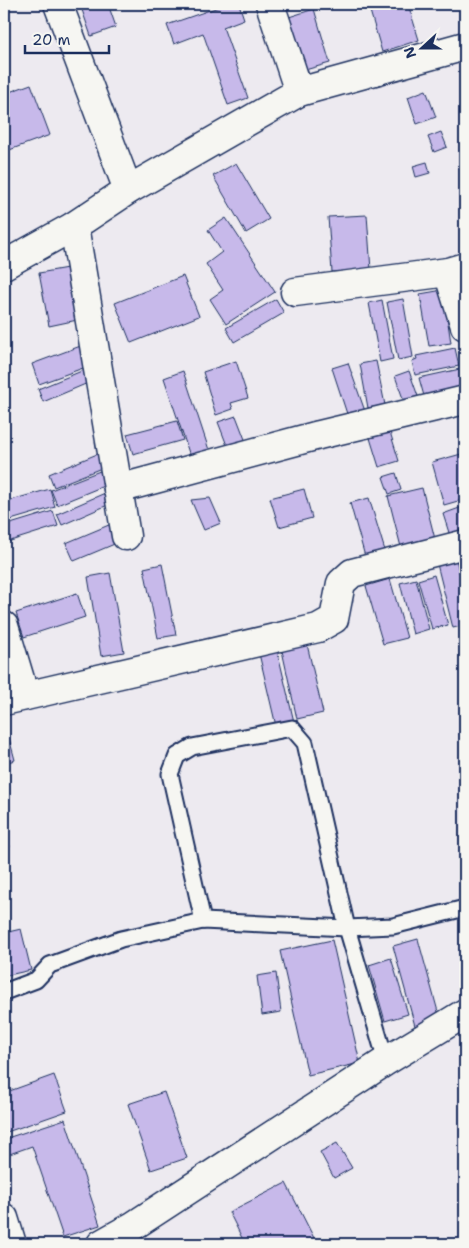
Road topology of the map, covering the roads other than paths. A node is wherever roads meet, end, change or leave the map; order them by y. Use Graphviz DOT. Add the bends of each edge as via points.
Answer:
graph roads {
  1 [pos="58,4"];
  2 [pos="270,4"];
  3 [pos="465,46"];
  4 [pos="299,92"];
  5 [pos="128,190"];
  6 [pos="74,226"];
  7 [pos="4,265"];
  8 [pos="457,269"];
  9 [pos="295,292"];
  10 [pos="465,326"];
  11 [pos="465,400"];
  12 [pos="118,489"];
  13 [pos="126,536"];
  14 [pos="465,544"];
  15 [pos="4,626"];
  16 [pos="14,698"];
  17 [pos="465,908"];
  18 [pos="203,921"];
  19 [pos="347,928"];
  20 [pos="4,992"];
  21 [pos="465,1012"];
  22 [pos="386,1061"];
  23 [pos="4,1218"];
  24 [pos="139,1235"];
  25 [pos="12,1244"];
  26 [pos="101,1244"];
  1 -- 5 [label="street"];
  2 -- 4 [label="street"];
  3 -- 4 [label="street"];
  4 -- 5 [label="street"];
  5 -- 6 [label="street"];
  6 -- 7 [label="street"];
  6 -- 12 [label="street"];
  8 -- 9 [label="street"];
  8 -- 10 [label="street"];
  11 -- 12 [label="street"];
  12 -- 13 [label="street"];
  14 -- 16 [label="street" via="352,573 340,583 334,619 318,628"];
  15 -- 16 [label="street"];
  17 -- 19 [label="lane" via="393,926"];
  18 -- 19 [label="lane"];
  18 -- 19 [label="lane" via="170,774 177,756 192,747 292,728 305,743"];
  18 -- 20 [label="lane" via="121,939 50,965 36,980"];
  19 -- 22 [label="lane"];
  21 -- 22 [label="street"];
  22 -- 24 [label="street"];
  23 -- 25 [label="street"];
  24 -- 26 [label="street"];
}
